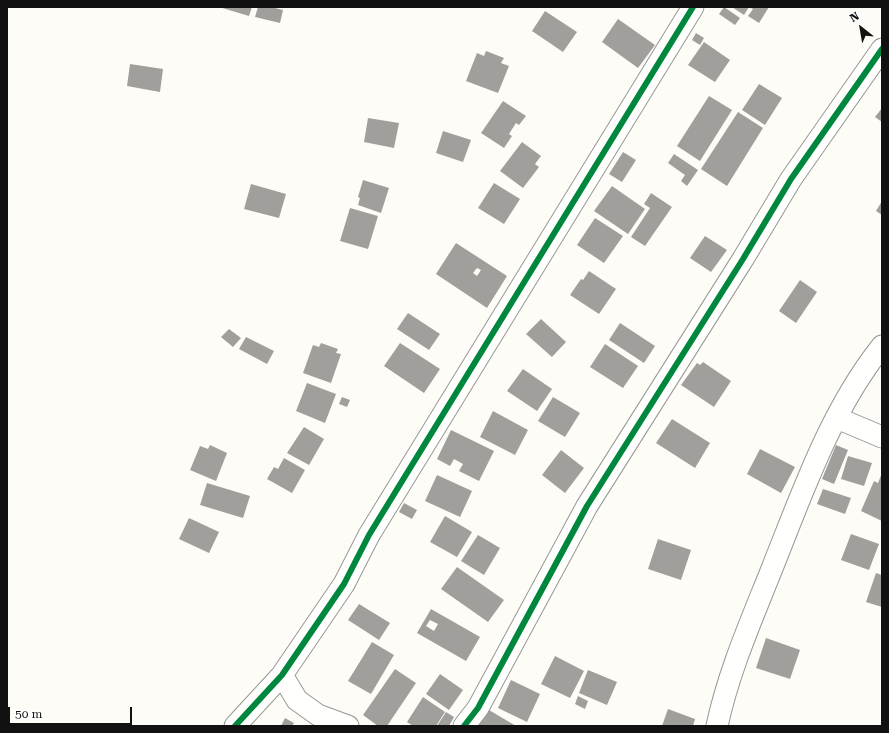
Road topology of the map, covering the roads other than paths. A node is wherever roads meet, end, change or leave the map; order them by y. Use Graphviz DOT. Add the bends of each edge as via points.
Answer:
graph roads {
  1 [pos="693,7"];
  2 [pos="882,49"];
  3 [pos="882,346"];
  4 [pos="837,418"];
  5 [pos="882,437"];
  6 [pos="282,675"];
  7 [pos="235,726"];
  8 [pos="348,726"];
  9 [pos="464,726"];
  10 [pos="717,726"];
  1 -- 6 [label="street" via="369,535 344,584"];
  2 -- 9 [label="street" via="791,179 587,506 478,708"];
  3 -- 4 [label="street" via="852,390"];
  4 -- 5 [label="street"];
  4 -- 10 [label="street" via="814,462 745,636 724,693"];
  6 -- 7 [label="street"];
  6 -- 8 [label="street" via="297,700 318,715"];
}
